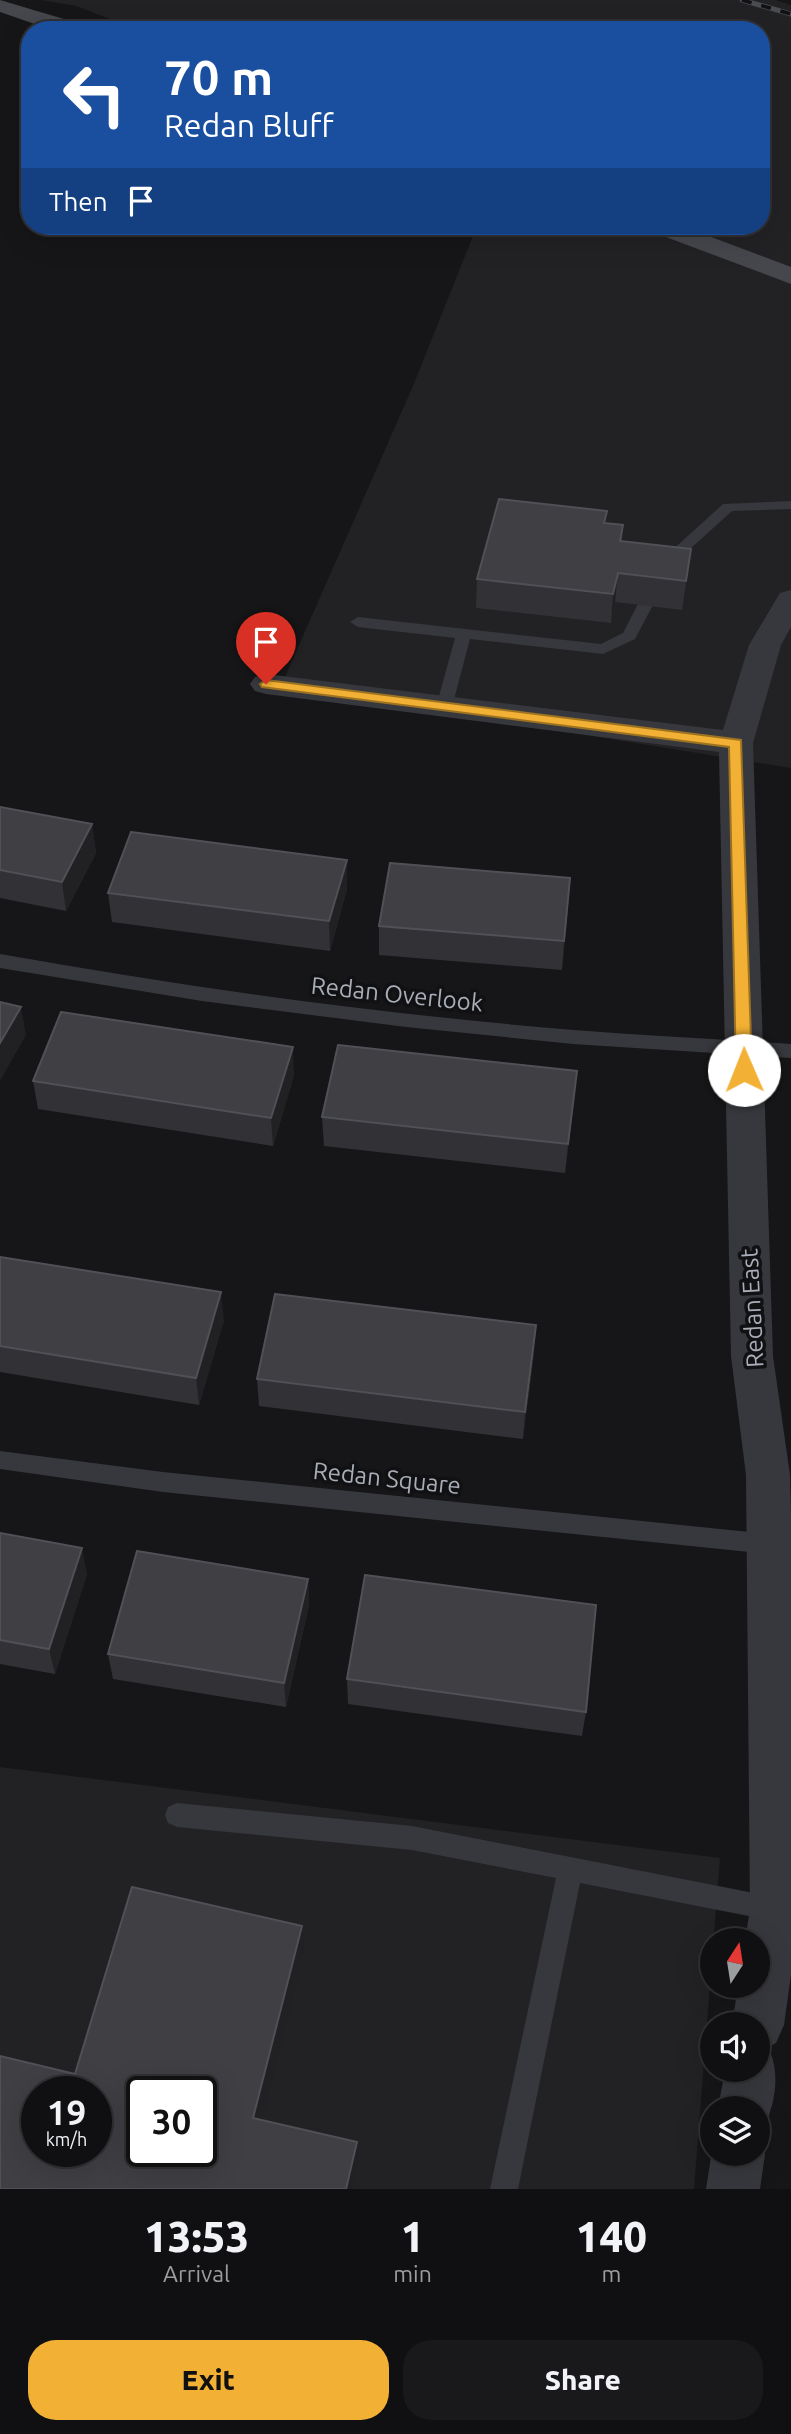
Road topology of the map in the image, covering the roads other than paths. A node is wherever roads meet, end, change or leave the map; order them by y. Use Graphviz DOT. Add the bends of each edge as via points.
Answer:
graph roads {
  1 [pos="0,5"];
  2 [pos="49,21"];
  3 [pos="683,235"];
  4 [pos="791,276"];
  5 [pos="791,505"];
  6 [pos="654,574"];
  7 [pos="791,600"];
  8 [pos="645,606"];
  9 [pos="358,622"];
  10 [pos="464,634"];
  11 [pos="266,684"];
  12 [pos="444,707"];
  13 [pos="736,743"];
  14 [pos="0,961"];
  15 [pos="743,1048"];
  16 [pos="791,1051"];
  17 [pos="0,1460"];
  18 [pos="769,1544"];
  19 [pos="177,1815"];
  20 [pos="570,1869"];
  21 [pos="775,1909"];
  22 [pos="760,2012"];
  23 [pos="736,2166"];
  24 [pos="504,2189"];
  25 [pos="733,2189"];
  1 -- 2 [label="main road"];
  3 -- 4 [label="main road"];
  5 -- 6 [label="lane" via="728,507"];
  7 -- 13 [label="street, Redan East" via="765,645"];
  8 -- 10 [label="lane" via="629,636 603,649"];
  9 -- 10 [label="lane"];
  10 -- 12 [label="lane"];
  11 -- 12 [label="street"];
  12 -- 13 [label="street"];
  13 -- 15 [label="street, Redan East"];
  14 -- 15 [label="lane, Redan Overlook" via="155,989 302,1008 543,1034"];
  15 -- 16 [label="lane, Redan Overlook"];
  15 -- 18 [label="street, Redan East" via="752,1356 768,1475"];
  17 -- 18 [label="lane, Redan Square" via="163,1482"];
  18 -- 21 [label="street, Redan East"];
  19 -- 20 [label="lane" via="411,1838"];
  20 -- 21 [label="lane"];
  20 -- 24 [label="lane"];
  21 -- 22 [label="street, Redan East"];
  23 -- 25 [label="street"];
}
